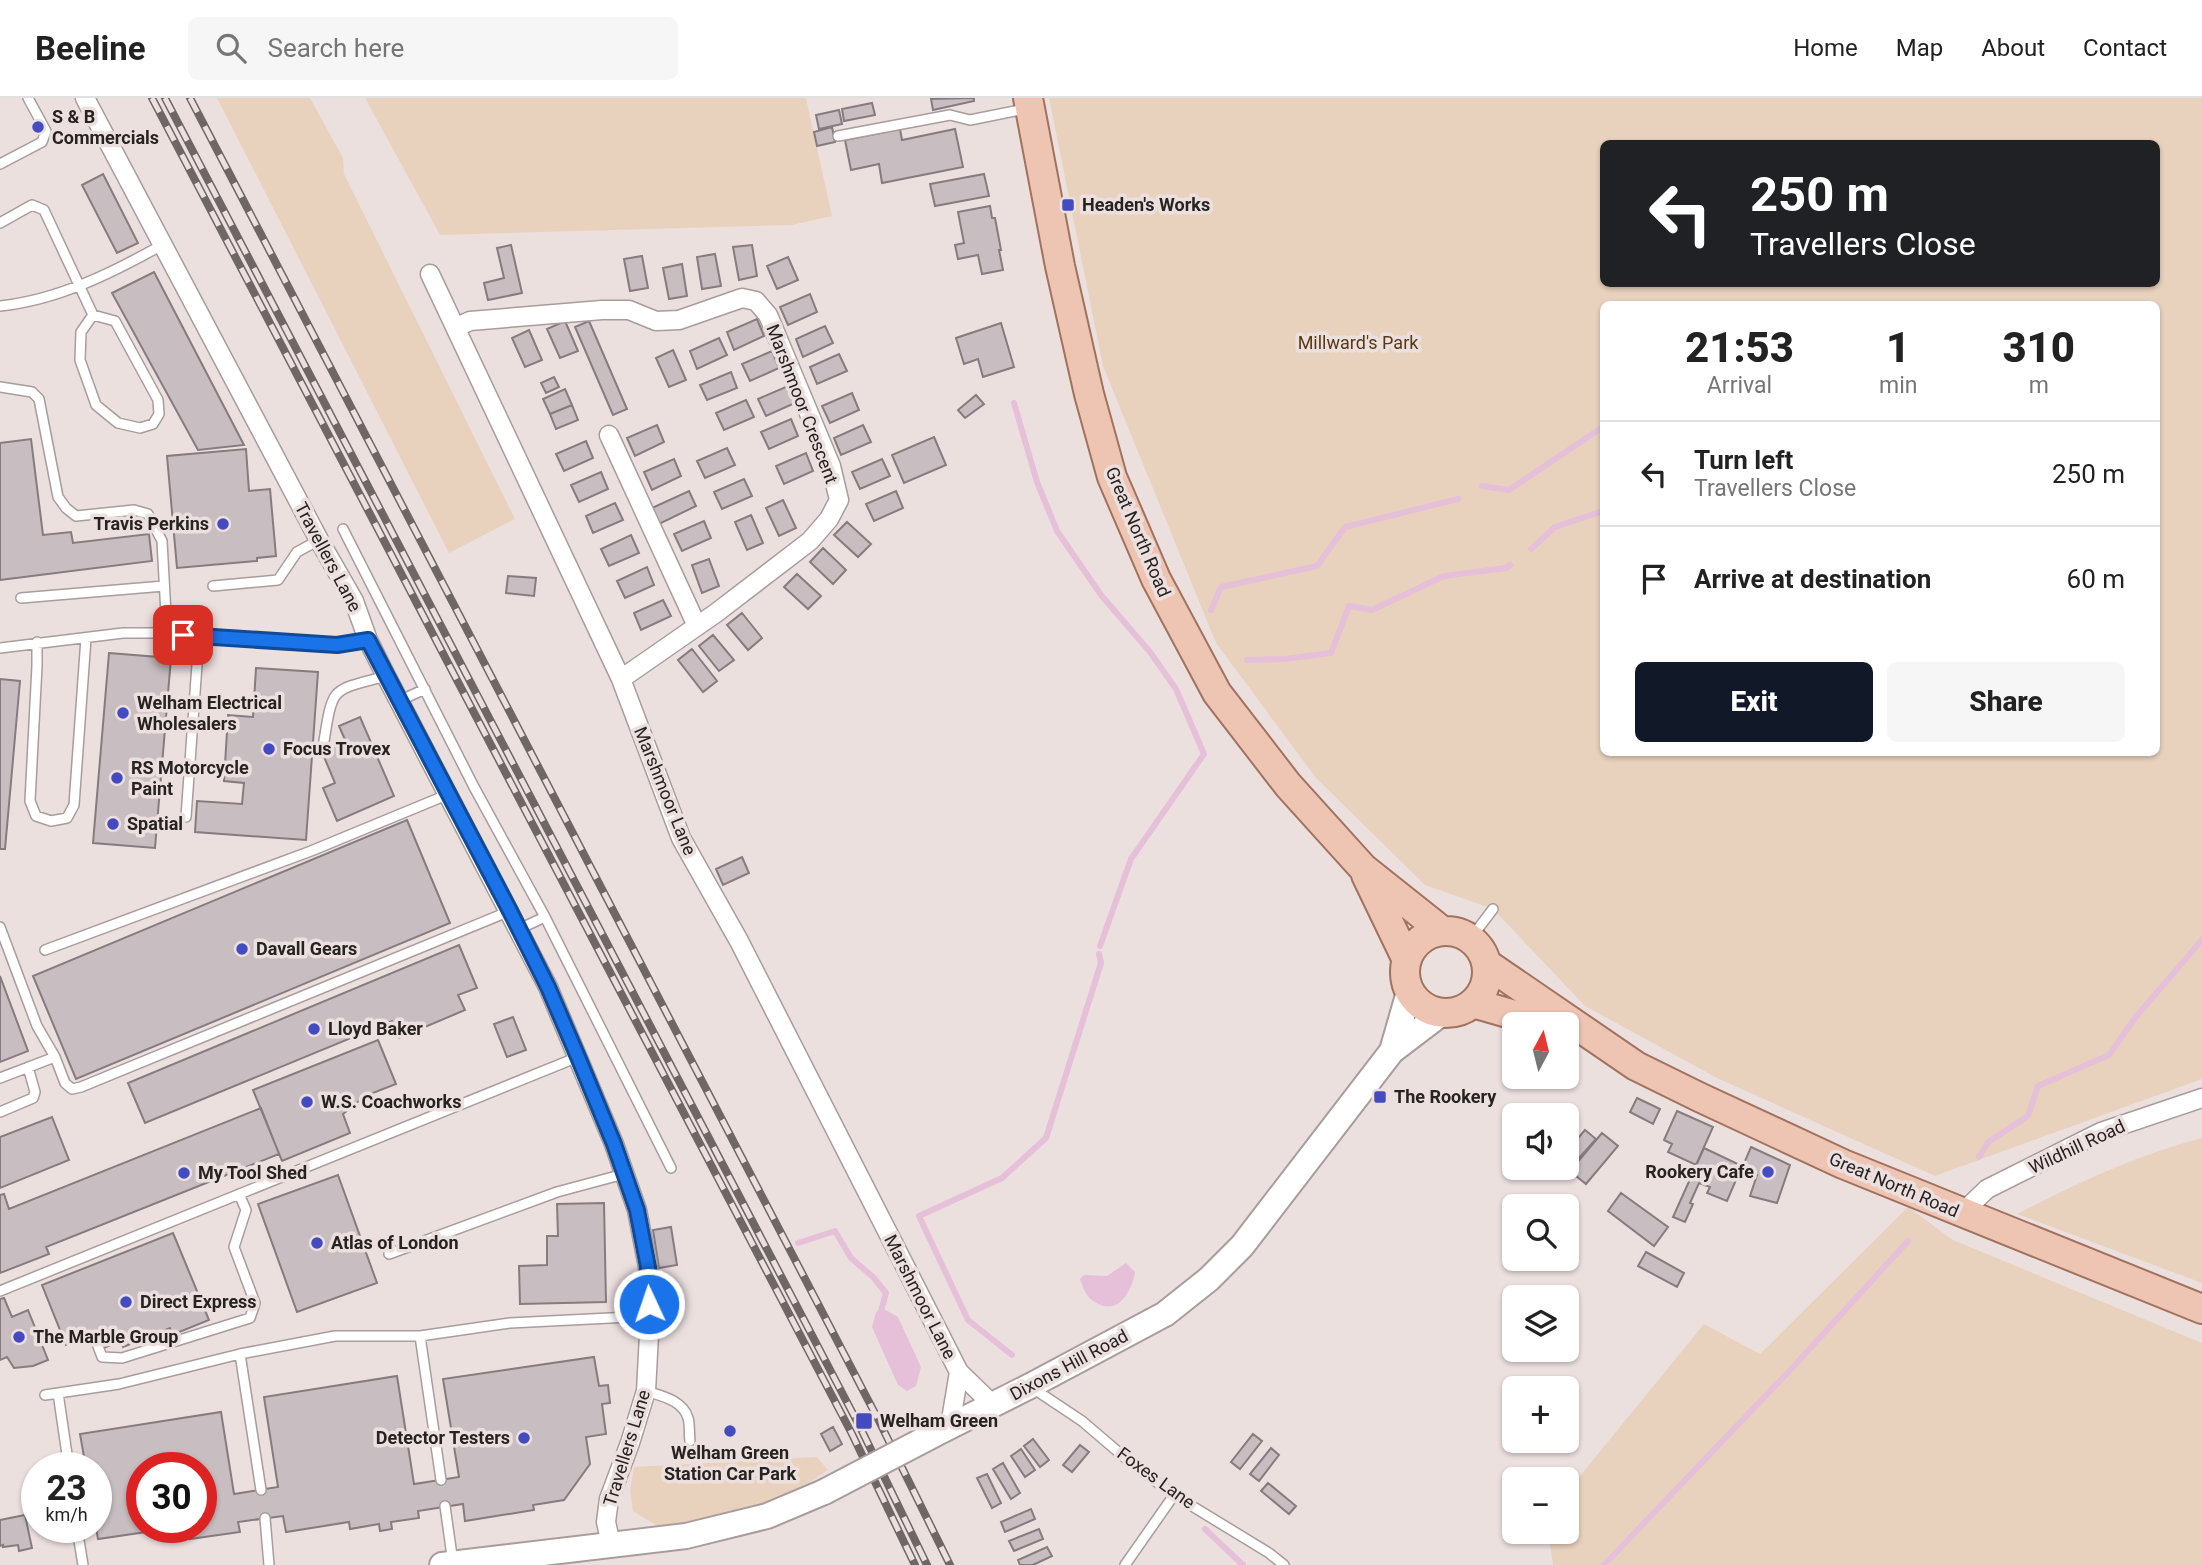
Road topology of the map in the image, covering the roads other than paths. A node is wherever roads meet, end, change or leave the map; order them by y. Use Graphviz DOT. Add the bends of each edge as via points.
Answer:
graph roads {
  1 [pos="29,98"];
  2 [pos="85,98"];
  3 [pos="1029,103"];
  4 [pos="838,136"];
  5 [pos="0,164"];
  6 [pos="0,223"];
  7 [pos="162,245"];
  8 [pos="430,274"];
  9 [pos="79,287"];
  10 [pos="0,306"];
  11 [pos="93,315"];
  12 [pos="457,327"];
  13 [pos="0,387"];
  14 [pos="609,435"];
  15 [pos="343,529"];
  16 [pos="319,540"];
  17 [pos="164,586"];
  18 [pos="213,586"];
  19 [pos="21,598"];
  20 [pos="697,626"];
  21 [pos="167,633"];
  22 [pos="200,637"];
  23 [pos="86,638"];
  24 [pos="368,640"];
  25 [pos="37,642"];
  26 [pos="0,648"];
  27 [pos="386,676"];
  28 [pos="621,679"];
  29 [pos="425,689"];
  30 [pos="399,701"];
  31 [pos="324,741"];
  32 [pos="449,794"];
  33 [pos="186,817"];
  34 [pos="1363,868"];
  35 [pos="1493,909"];
  36 [pos="510,911"];
  37 [pos="545,916"];
  38 [pos="0,927"];
  39 [pos="519,929"];
  40 [pos="1441,930"];
  41 [pos="1471,938"];
  42 [pos="45,950"];
  43 [pos="1406,958"];
  44 [pos="1487,964"];
  45 [pos="1409,992"];
  46 [pos="1473,1003"];
  47 [pos="1504,1012"];
  48 [pos="1442,1013"];
  49 [pos="1579,1033"];
  50 [pos="1598,1038"];
  51 [pos="1392,1051"];
  52 [pos="55,1057"];
  53 [pos="578,1057"];
  54 [pos="28,1067"];
  55 [pos="0,1078"];
  56 [pos="2202,1098"];
  57 [pos="0,1112"];
  58 [pos="671,1168"];
  59 [pos="624,1174"];
  60 [pos="239,1194"];
  61 [pos="1962,1213"];
  62 [pos="389,1254"];
  63 [pos="0,1291"];
  64 [pos="2202,1309"];
  65 [pos="650,1316"];
  66 [pos="420,1336"];
  67 [pos="96,1341"];
  68 [pos="240,1354"];
  69 [pos="959,1372"];
  70 [pos="1030,1386"];
  71 [pos="646,1391"];
  72 [pos="58,1393"];
  73 [pos="45,1395"];
  74 [pos="993,1405"];
  75 [pos="942,1430"];
  76 [pos="690,1441"];
  77 [pos="67,1452"];
  78 [pos="440,1480"];
  79 [pos="261,1490"];
  80 [pos="1174,1494"];
  81 [pos="445,1506"];
  82 [pos="265,1518"];
  83 [pos="80,1543"];
  84 [pos="611,1544"];
  85 [pos="576,1558"];
  86 [pos="453,1564"];
  87 [pos="83,1565"];
  88 [pos="269,1565"];
  89 [pos="442,1565"];
  90 [pos="1125,1565"];
  91 [pos="1284,1565"];
  1 -- 5 [label="lane" via="46,131 42,142"];
  2 -- 7 [label="street, Travellers Lane"];
  3 -- 4 [label="lane" via="970,120 950,115"];
  3 -- 34 [label="main road, Great North Road" via="1088,394 1112,477 1156,579 1217,693 1288,785"];
  6 -- 9 [label="lane" via="32,205 44,209"];
  7 -- 9 [label="lane"];
  7 -- 16 [label="street, Travellers Lane"];
  8 -- 12 [label="street, Marshmoor Lane"];
  9 -- 10 [label="lane"];
  9 -- 11 [label="lane"];
  11 -- 11 [label="lane" via="81,332 80,360 96,404 118,423 140,428 153,424 159,414 158,400 115,321"];
  12 -- 20 [label="street, Marshmoor Crescent" via="470,321 602,310 629,310 656,321 679,320 741,299 756,301 768,315 831,466 839,500 830,519 810,541"];
  12 -- 28 [label="street, Marshmoor Lane"];
  13 -- 17 [label="lane" via="32,392 39,399 58,497 66,508 76,516 134,510 148,514 162,541"];
  14 -- 20 [label="street"];
  15 -- 29 [label="lane"];
  16 -- 18 [label="lane" via="298,552 278,580"];
  16 -- 24 [label="street, Travellers Lane" via="354,601"];
  17 -- 19 [label="lane"];
  17 -- 21 [label="lane"];
  20 -- 28 [label="street, Marshmoor Crescent"];
  21 -- 22 [label="lane"];
  21 -- 23 [label="lane"];
  22 -- 24 [label="lane" via="337,645"];
  22 -- 33 [label="lane"];
  23 -- 25 [label="lane"];
  23 -- 25 [label="lane" via="74,805 67,818 51,821 36,816 30,801"];
  24 -- 27 [label="street, Travellers Lane"];
  25 -- 26 [label="lane"];
  27 -- 30 [label="street, Travellers Lane"];
  27 -- 31 [label="lane" via="336,692"];
  28 -- 69 [label="street, Marshmoor Lane" via="681,838 739,941"];
  29 -- 30 [label="lane"];
  29 -- 37 [label="lane"];
  30 -- 32 [label="street, Travellers Lane"];
  32 -- 36 [label="street, Travellers Lane"];
  32 -- 42 [label="lane"];
  34 -- 40 [label="main road, Great North Road"];
  34 -- 43 [label="main road, Great North Road"];
  35 -- 41 [label="lane"];
  36 -- 39 [label="street, Travellers Lane"];
  36 -- 52 [label="lane" via="81,1087 72,1089 65,1083"];
  37 -- 39 [label="lane"];
  37 -- 58 [label="lane"];
  38 -- 52 [label="lane" via="37,1026"];
  39 -- 53 [label="street, Travellers Lane"];
  40 -- 41 [label="main road"];
  40 -- 43 [label="main road" via="1414,944"];
  41 -- 44 [label="main road"];
  43 -- 45 [label="main road" via="1404,977"];
  44 -- 46 [label="main road" via="1484,991"];
  44 -- 50 [label="main road, Great North Road"];
  45 -- 48 [label="main road" via="1431,1011"];
  45 -- 51 [label="street, Dixons Hill Road"];
  46 -- 47 [label="main road"];
  46 -- 48 [label="main road" via="1459,1012"];
  48 -- 51 [label="street, Dixons Hill Road"];
  49 -- 50 [label="main road, Great North Road"];
  50 -- 61 [label="main road, Great North Road" via="1636,1066 1699,1097"];
  51 -- 70 [label="street, Dixons Hill Road" via="1242,1245 1209,1279 1165,1314"];
  52 -- 54 [label="lane"];
  53 -- 59 [label="street, Travellers Lane"];
  53 -- 60 [label="lane"];
  54 -- 55 [label="lane"];
  54 -- 57 [label="lane" via="36,1092 33,1098"];
  56 -- 61 [label="street, Wildhill Road" via="2101,1132 1987,1189"];
  59 -- 62 [label="lane" via="557,1192"];
  59 -- 65 [label="street, Travellers Lane" via="637,1210 648,1267"];
  60 -- 63 [label="lane"];
  60 -- 67 [label="lane" via="246,1210 234,1247 255,1303 250,1318 122,1358 102,1357"];
  61 -- 64 [label="main road, Great North Road"];
  65 -- 66 [label="lane" via="510,1323"];
  65 -- 71 [label="street, Travellers Lane"];
  66 -- 68 [label="lane" via="335,1336"];
  66 -- 78 [label="lane"];
  68 -- 72 [label="lane" via="119,1384"];
  68 -- 79 [label="lane"];
  69 -- 74 [label="street, Marshmoor Lane"];
  69 -- 75 [label="street, Marshmoor Lane"];
  70 -- 74 [label="street, Dixons Hill Road"];
  70 -- 80 [label="lane, Foxes Lane"];
  71 -- 76 [label="lane" via="674,1396 688,1416"];
  71 -- 84 [label="street, Travellers Lane" via="609,1499 606,1522"];
  72 -- 73 [label="lane"];
  72 -- 77 [label="lane"];
  74 -- 75 [label="street, Dixons Hill Road"];
  75 -- 84 [label="street, Dixons Hill Road, bridge" via="777,1512 686,1536"];
  80 -- 90 [label="lane"];
  80 -- 91 [label="lane, Foxes Lane"];
  81 -- 86 [label="lane"];
  82 -- 88 [label="lane"];
  83 -- 87 [label="lane"];
  84 -- 85 [label="street, Dixons Hill Road"];
  85 -- 86 [label="street, Dixons Hill Road"];
  86 -- 89 [label="street, Dixons Hill Road"];
}
